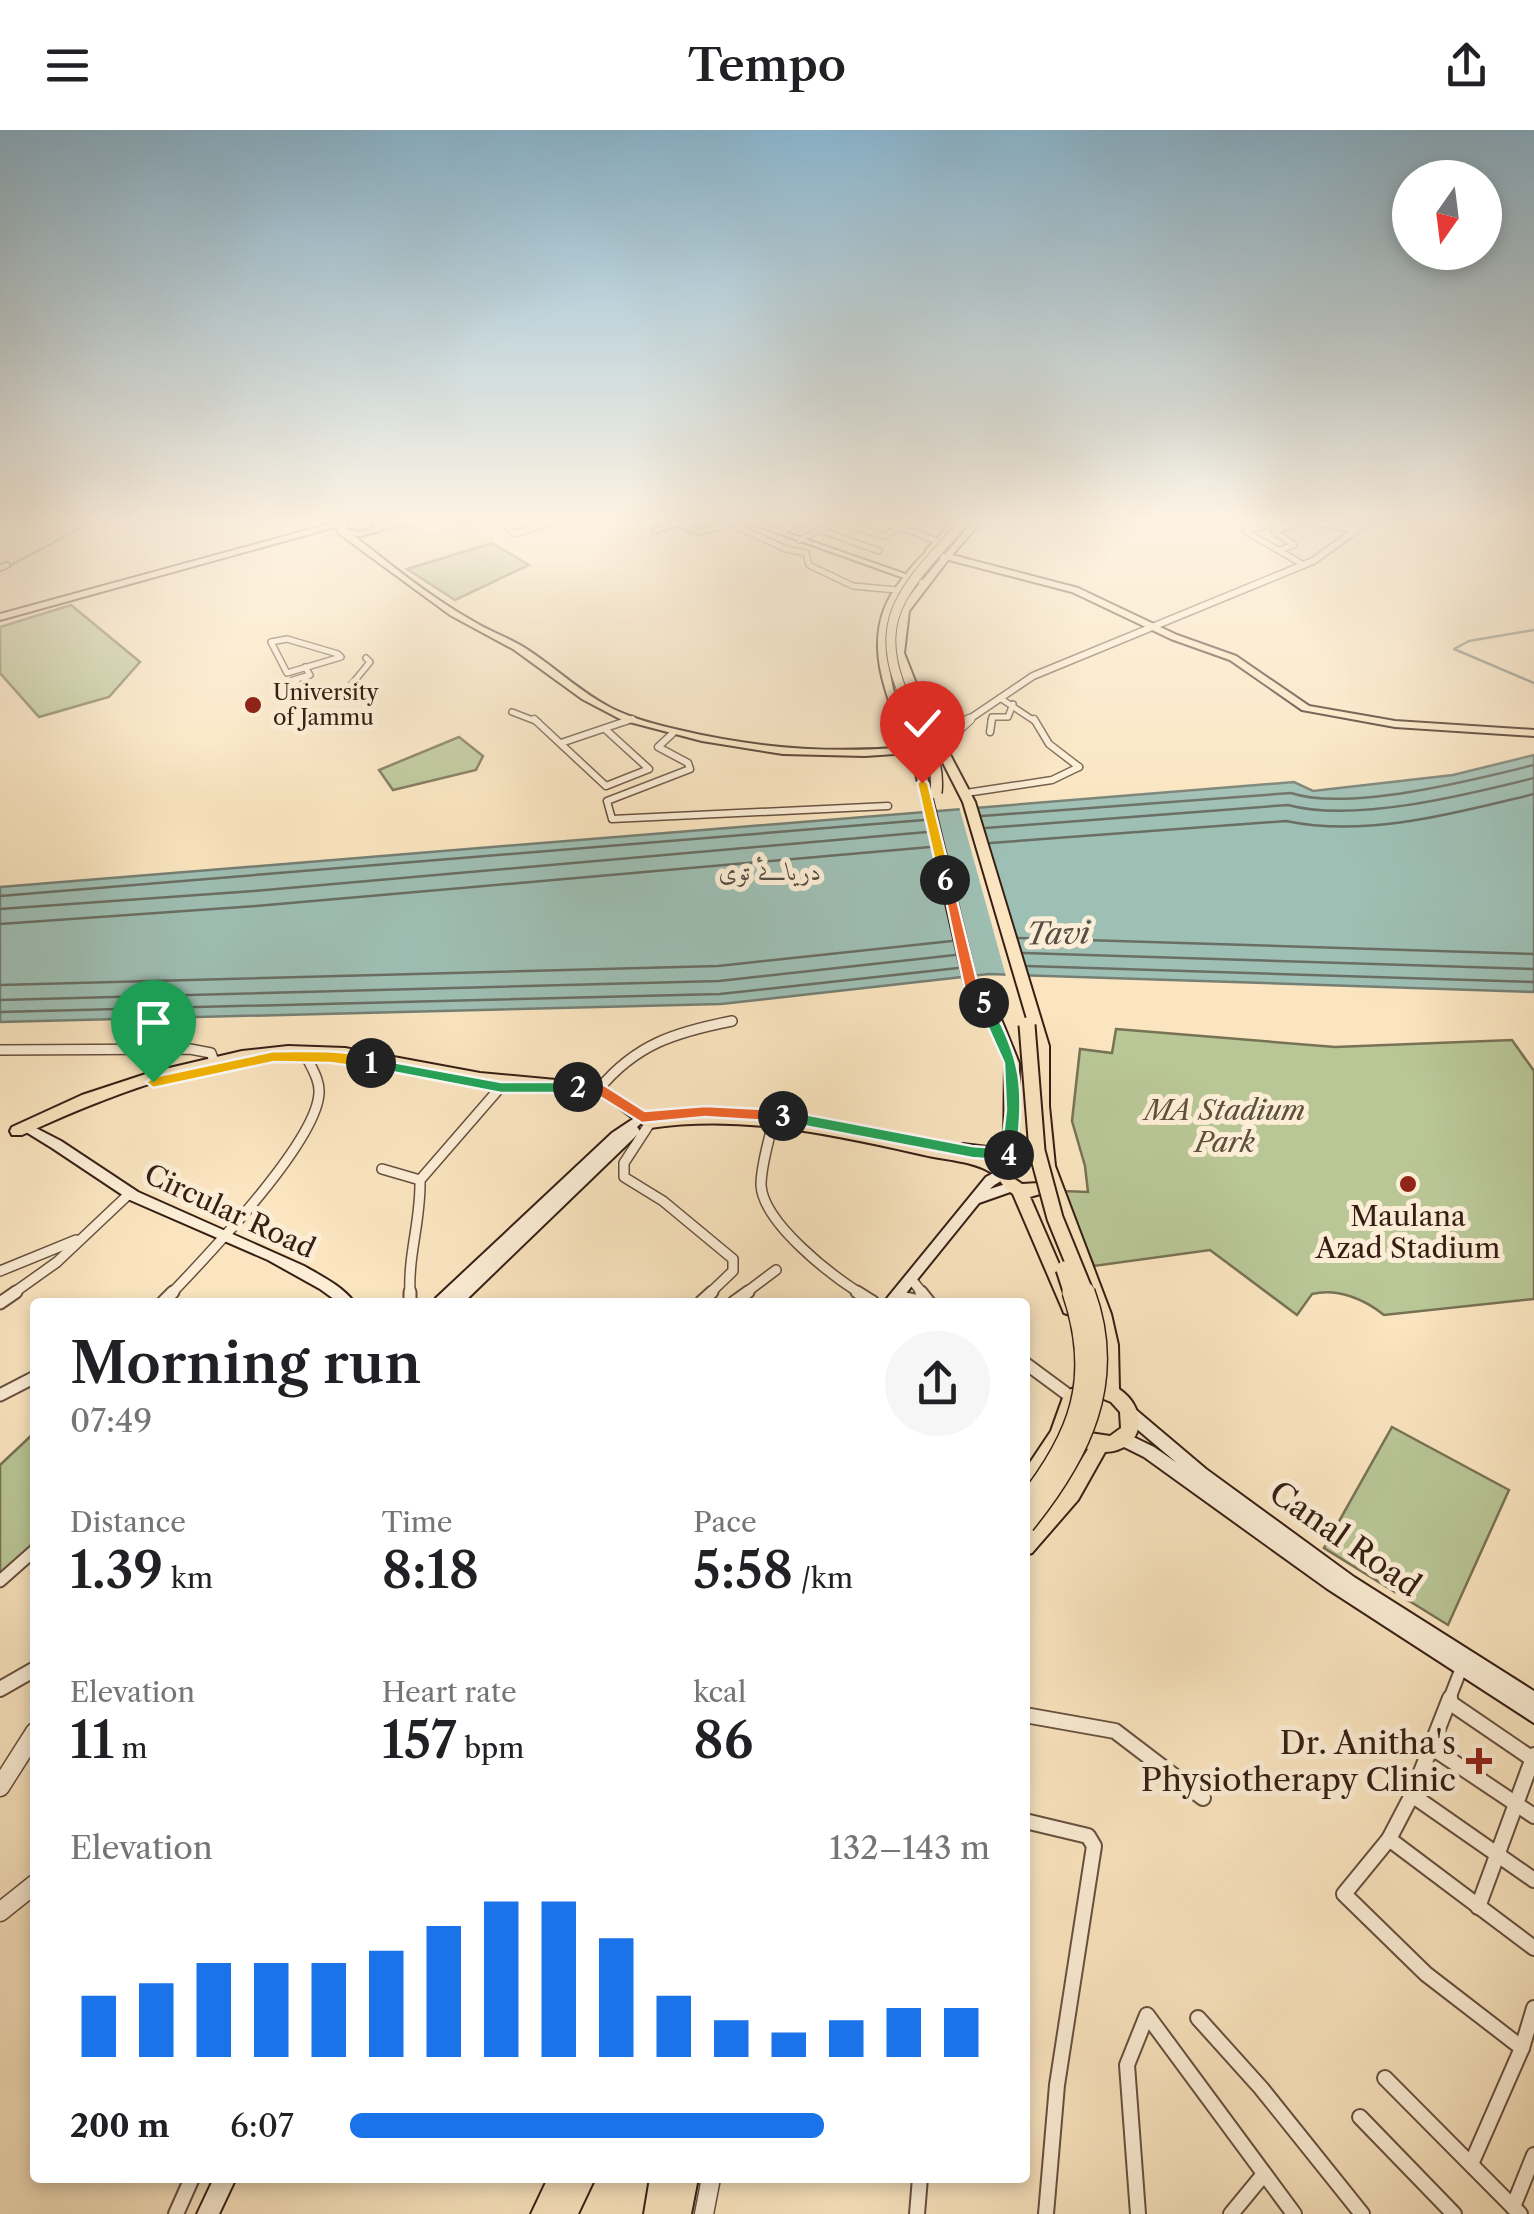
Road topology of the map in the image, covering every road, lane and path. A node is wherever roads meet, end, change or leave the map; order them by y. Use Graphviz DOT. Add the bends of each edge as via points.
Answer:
graph roads {
  1 [pos="464,619"];
  2 [pos="885,619"];
  3 [pos="893,619"];
  4 [pos="895,619"];
  5 [pos="902,619"];
  6 [pos="1142,619"];
  7 [pos="1143,619"];
  8 [pos="1169,619"];
  9 [pos="1155,625"];
  10 [pos="366,658"];
  11 [pos="305,667"];
  12 [pos="1000,698"];
  13 [pos="1013,704"];
  14 [pos="512,712"];
  15 [pos="1008,717"];
  16 [pos="902,718"];
  17 [pos="633,719"];
  18 [pos="1034,719"];
  19 [pos="604,729"];
  20 [pos="907,731"];
  21 [pos="990,732"];
  22 [pos="1534,732"];
  23 [pos="674,733"];
  24 [pos="936,735"];
  25 [pos="561,743"];
  26 [pos="914,747"];
  27 [pos="887,748"];
  28 [pos="846,751"];
  29 [pos="866,753"];
  30 [pos="919,765"];
  31 [pos="954,779"];
  32 [pos="965,799"];
  33 [pos="930,800"];
  34 [pos="888,806"];
  35 [pos="1021,991"];
  36 [pos="994,1019"];
  37 [pos="732,1021"];
  38 [pos="0,1050"];
  39 [pos="306,1056"];
  40 [pos="215,1064"];
  41 [pos="503,1085"];
  42 [pos="599,1089"];
  43 [pos="646,1120"];
  44 [pos="773,1122"];
  45 [pos="0,1123"];
  46 [pos="27,1131"];
  47 [pos="1011,1155"];
  48 [pos="382,1169"];
  49 [pos="1050,1170"];
  50 [pos="420,1180"];
  51 [pos="1008,1180"];
  52 [pos="129,1194"];
  53 [pos="224,1239"];
  54 [pos="79,1240"];
  55 [pos="776,1270"];
  56 [pos="0,1271"];
  57 [pos="912,1280"];
  58 [pos="168,1298"];
  59 [pos="341,1298"];
  60 [pos="410,1298"];
  61 [pos="445,1298"];
  62 [pos="460,1298"];
  63 [pos="705,1298"];
  64 [pos="739,1298"];
  65 [pos="867,1298"];
  66 [pos="895,1298"];
  67 [pos="923,1298"];
  68 [pos="0,1303"];
  69 [pos="1030,1367"];
  70 [pos="30,1380"];
  71 [pos="1110,1391"];
  72 [pos="0,1395"];
  73 [pos="1072,1401"];
  74 [pos="1130,1414"];
  75 [pos="1123,1439"];
  76 [pos="1100,1445"];
  77 [pos="1030,1478"];
  78 [pos="1030,1498"];
  79 [pos="1030,1518"];
  80 [pos="1030,1540"];
  81 [pos="30,1554"];
  82 [pos="0,1581"];
  83 [pos="1464,1661"];
  84 [pos="30,1672"];
  85 [pos="0,1689"];
  86 [pos="1534,1701"];
  87 [pos="1449,1702"];
  88 [pos="1534,1714"];
  89 [pos="1030,1716"];
  90 [pos="1431,1747"];
  91 [pos="29,1754"];
  92 [pos="1534,1758"];
  93 [pos="0,1788"];
  94 [pos="1412,1795"];
  95 [pos="1203,1798"];
  96 [pos="1517,1804"];
  97 [pos="1534,1816"];
  98 [pos="1030,1822"];
  99 [pos="1389,1839"];
  100 [pos="1498,1854"];
  101 [pos="1534,1880"];
  102 [pos="30,1888"];
  103 [pos="1478,1907"];
  104 [pos="0,1912"];
  105 [pos="1534,1948"];
  106 [pos="1534,2008"];
  107 [pos="1198,2018"];
  108 [pos="1522,2048"];
  109 [pos="1386,2078"];
  110 [pos="1360,2117"];
  111 [pos="1534,2155"];
  112 [pos="1472,2162"];
  113 [pos="1264,2174"];
  114 [pos="190,2183"];
  115 [pos="223,2183"];
  116 [pos="558,2183"];
  117 [pos="580,2183"];
  118 [pos="662,2183"];
  119 [pos="684,2183"];
  120 [pos="710,2183"];
  121 [pos="920,2183"];
  122 [pos="1516,2211"];
  123 [pos="176,2214"];
  124 [pos="208,2214"];
  125 [pos="544,2214"];
  126 [pos="564,2214"];
  127 [pos="657,2214"];
  128 [pos="678,2214"];
  129 [pos="704,2214"];
  130 [pos="917,2214"];
  131 [pos="1046,2214"];
  132 [pos="1138,2214"];
  133 [pos="1231,2214"];
  134 [pos="1294,2214"];
  135 [pos="1362,2214"];
  136 [pos="1454,2214"];
  1 -- 17 [label="main road"];
  2 -- 16 [label="main road" via="880,653"];
  3 -- 33 [label="main road, bridge" via="888,639 896,682 940,774"];
  4 -- 31 [label="main road, bridge" via="900,682"];
  5 -- 24 [label="main road" via="899,652"];
  6 -- 9 [label="main road"];
  7 -- 9 [label="main road"];
  8 -- 9 [label="street"];
  9 -- 12 [label="street" via="1033,676"];
  9 -- 22 [label="main road" via="1238,658 1303,704 1413,723"];
  10 -- 11 [label="street" via="367,670 342,696 312,693 293,680 310,675"];
  11 -- 11 [label="street" via="341,657 288,639 270,642 287,673"];
  12 -- 13 [label="street"];
  12 -- 24 [label="street" via="958,734"];
  13 -- 15 [label="street"];
  13 -- 18 [label="street"];
  14 -- 25 [label="street" via="532,717"];
  15 -- 18 [label="street"];
  15 -- 21 [label="street" via="992,717"];
  16 -- 20 [label="main road"];
  16 -- 24 [label="main road" via="914,730"];
  17 -- 19 [label="street"];
  17 -- 23 [label="main road"];
  18 -- 32 [label="street" via="1049,744 1079,767 1052,780"];
  19 -- 25 [label="street"];
  19 -- 25 [label="street" via="649,769 606,786"];
  20 -- 26 [label="main road"];
  20 -- 27 [label="main road"];
  23 -- 28 [label="main road" via="755,747"];
  23 -- 34 [label="street" via="658,746 690,769 607,801 612,819"];
  24 -- 26 [label="main road"];
  24 -- 31 [label="main road"];
  26 -- 27 [label="main road"];
  26 -- 29 [label="main road" via="893,755"];
  26 -- 30 [label="main road"];
  27 -- 28 [label="main road"];
  28 -- 29 [label="main road"];
  29 -- 30 [label="main road"];
  30 -- 33 [label="main road"];
  31 -- 32 [label="main road"];
  32 -- 35 [label="main road"];
  33 -- 36 [label="main road" via="972,986"];
  35 -- 49 [label="main road" via="1043,1051"];
  35 -- 79 [label="main road, bridge" via="1033,1057 1035,1139 1050,1207 1093,1315 1100,1374 1088,1433"];
  36 -- 47 [label="main road" via="1013,1069"];
  36 -- 78 [label="main road, bridge" via="1022,1057 1025,1138 1041,1208 1082,1316 1087,1371 1073,1433"];
  37 -- 42 [label="street" via="657,1036 617,1064"];
  38 -- 40 [label="street" via="162,1047 204,1051"];
  39 -- 40 [label="main road"];
  39 -- 41 [label="main road"];
  39 -- 53 [label="street" via="320,1093 317,1106"];
  40 -- 41 [label="main road" via="271,1051 331,1052"];
  40 -- 46 [label="main road"];
  41 -- 42 [label="main road"];
  41 -- 50 [label="street"];
  42 -- 43 [label="main road"];
  43 -- 44 [label="main road"];
  43 -- 47 [label="main road" via="705,1111 778,1115"];
  43 -- 61 [label="main road" via="616,1136"];
  43 -- 62 [label="main road"];
  43 -- 63 [label="street" via="622,1174 734,1262"];
  44 -- 51 [label="main road" via="971,1160"];
  44 -- 65 [label="street" via="761,1187 776,1221 824,1271"];
  45 -- 46 [label="main road, Circular Road"];
  46 -- 52 [label="main road, Circular Road"];
  47 -- 49 [label="main road" via="1031,1154"];
  47 -- 51 [label="main road" via="1004,1159"];
  48 -- 50 [label="street"];
  49 -- 51 [label="main road" via="1049,1182 1037,1190"];
  49 -- 71 [label="main road" via="1103,1314"];
  50 -- 60 [label="street" via="421,1218 408,1260"];
  51 -- 57 [label="main road" via="978,1198"];
  51 -- 73 [label="main road" via="1072,1316"];
  52 -- 53 [label="main road, Circular Road"];
  52 -- 54 [label="street"];
  53 -- 58 [label="street"];
  53 -- 59 [label="main road, Circular Road" via="302,1270"];
  54 -- 56 [label="street"];
  54 -- 68 [label="street"];
  55 -- 64 [label="street"];
  57 -- 66 [label="main road"];
  57 -- 67 [label="street"];
  69 -- 73 [label="street"];
  70 -- 72 [label="street"];
  71 -- 73 [label="main road" via="1093,1388"];
  71 -- 74 [label="main road"];
  73 -- 76 [label="main road" via="1077,1435"];
  73 -- 77 [label="main road"];
  74 -- 75 [label="main road"];
  74 -- 83 [label="main road, Canal Road" via="1200,1474"];
  75 -- 76 [label="main road"];
  75 -- 83 [label="main road, Canal Road" via="1338,1586"];
  76 -- 80 [label="main road" via="1071,1494"];
  81 -- 82 [label="street"];
  83 -- 86 [label="main road, Canal Road"];
  83 -- 87 [label="street"];
  83 -- 88 [label="main road, Canal Road"];
  84 -- 85 [label="street"];
  87 -- 90 [label="street"];
  87 -- 92 [label="street"];
  89 -- 95 [label="street" via="1115,1731"];
  90 -- 94 [label="street"];
  90 -- 96 [label="street"];
  91 -- 93 [label="street"];
  92 -- 96 [label="street"];
  94 -- 99 [label="street"];
  94 -- 100 [label="street"];
  96 -- 97 [label="street"];
  96 -- 100 [label="street"];
  98 -- 131 [label="street" via="1088,1836 1094,1846 1060,2067"];
  99 -- 103 [label="street"];
  99 -- 108 [label="street" via="1344,1894 1426,1974"];
  100 -- 101 [label="street"];
  100 -- 103 [label="street"];
  102 -- 104 [label="street"];
  103 -- 105 [label="street"];
  106 -- 108 [label="street"];
  107 -- 135 [label="street"];
  108 -- 112 [label="street"];
  109 -- 112 [label="street"];
  110 -- 136 [label="street"];
  111 -- 122 [label="street"];
  112 -- 122 [label="street"];
  113 -- 132 [label="street" via="1146,2015 1126,2087"];
  113 -- 133 [label="street"];
  113 -- 134 [label="street"];
  114 -- 123 [label="street"];
  115 -- 124 [label="main road"];
  116 -- 125 [label="main road"];
  117 -- 126 [label="main road"];
  118 -- 127 [label="main road"];
  119 -- 128 [label="main road"];
  120 -- 129 [label="street"];
  121 -- 130 [label="street"];
}
